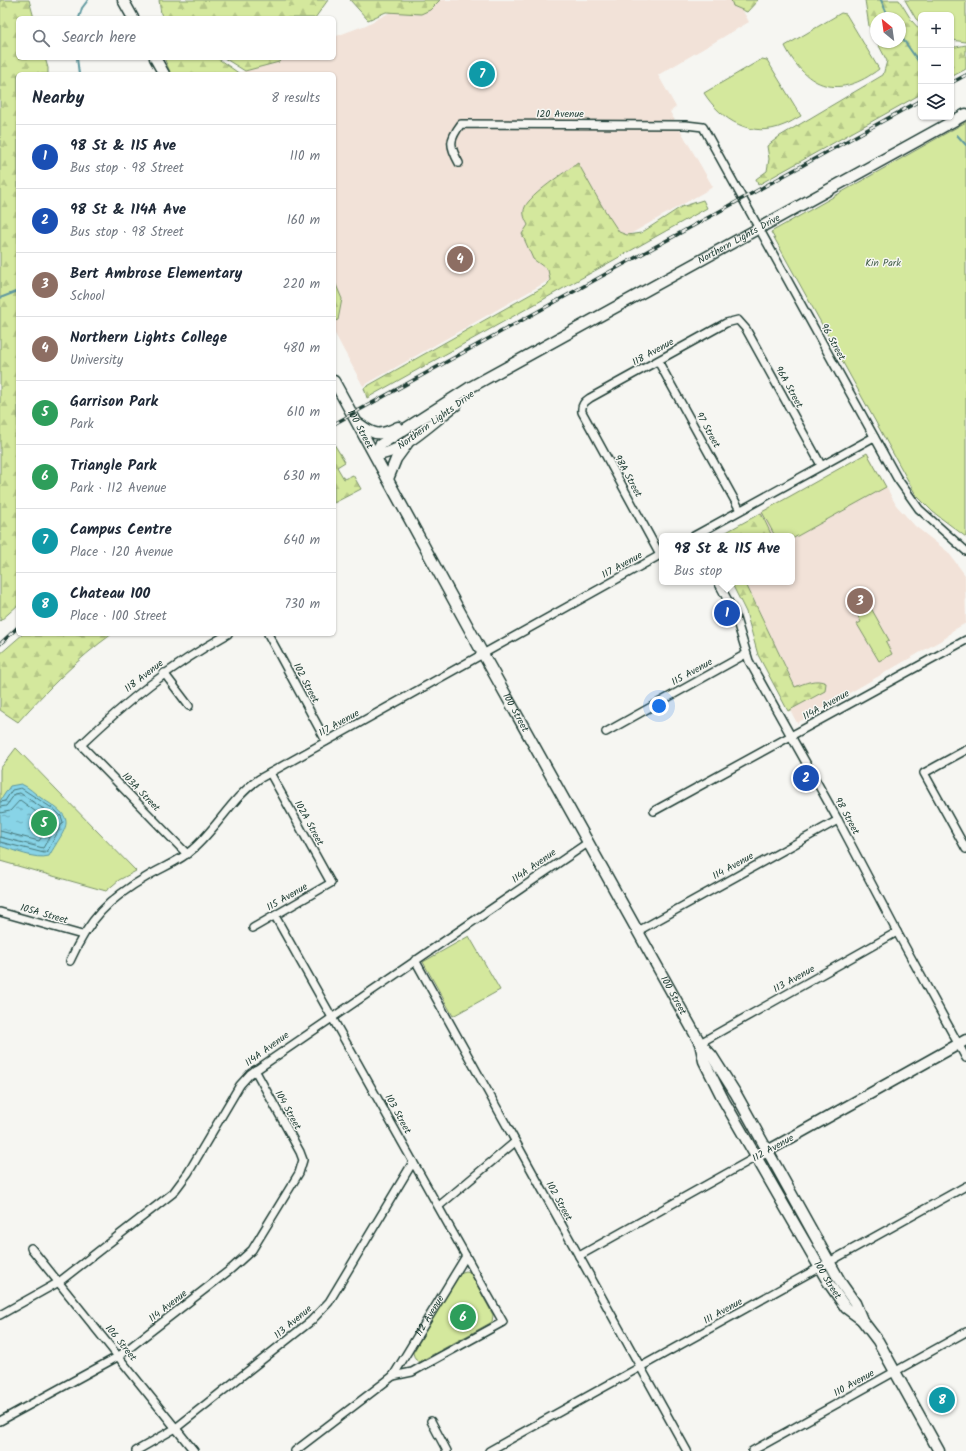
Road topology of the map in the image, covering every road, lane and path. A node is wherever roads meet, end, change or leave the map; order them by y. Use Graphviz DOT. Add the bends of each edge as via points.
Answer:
graph roads {
  1 [pos="123,0"];
  2 [pos="132,16"];
  3 [pos="156,60"];
  4 [pos="163,72"];
  5 [pos="966,114"];
  6 [pos="703,127"];
  7 [pos="459,163"];
  8 [pos="759,229"];
  9 [pos="738,320"];
  10 [pos="658,361"];
  11 [pos="512,366"];
  12 [pos="336,385"];
  13 [pos="442,406"];
  14 [pos="581,407"];
  15 [pos="357,423"];
  16 [pos="874,437"];
  17 [pos="408,441"];
  18 [pos="374,455"];
  19 [pos="821,465"];
  20 [pos="388,479"];
  21 [pos="740,510"];
  22 [pos="699,533"];
  23 [pos="659,550"];
  24 [pos="966,551"];
  25 [pos="659,555"];
  26 [pos="720,585"];
  27 [pos="225,636"];
  28 [pos="269,636"];
  29 [pos="965,644"];
  30 [pos="483,654"];
  31 [pos="746,654"];
  32 [pos="164,673"];
  33 [pos="189,706"];
  34 [pos="606,732"];
  35 [pos="791,736"];
  36 [pos="326,741"];
  37 [pos="81,745"];
  38 [pos="966,750"];
  39 [pos="270,773"];
  40 [pos="654,811"];
  41 [pos="838,820"];
  42 [pos="589,842"];
  43 [pos="966,848"];
  44 [pos="187,854"];
  45 [pos="331,883"];
  46 [pos="0,912"];
  47 [pos="275,916"];
  48 [pos="253,928"];
  49 [pos="638,931"];
  50 [pos="897,932"];
  51 [pos="82,935"];
  52 [pos="415,960"];
  53 [pos="70,961"];
  54 [pos="332,1016"];
  55 [pos="962,1042"];
  56 [pos="700,1043"];
  57 [pos="966,1058"];
  58 [pos="255,1070"];
  59 [pos="515,1142"];
  60 [pos="767,1151"];
  61 [pos="756,1157"];
  62 [pos="303,1160"];
  63 [pos="413,1162"];
  64 [pos="966,1186"];
  65 [pos="439,1206"];
  66 [pos="31,1248"];
  67 [pos="466,1256"];
  68 [pos="579,1256"];
  69 [pos="830,1262"];
  70 [pos="820,1268"];
  71 [pos="59,1282"];
  72 [pos="0,1315"];
  73 [pos="862,1320"];
  74 [pos="503,1322"];
  75 [pos="966,1332"];
  76 [pos="119,1356"];
  77 [pos="641,1367"];
  78 [pos="895,1371"];
  79 [pos="393,1376"];
  80 [pos="0,1421"];
  81 [pos="431,1421"];
  82 [pos="176,1428"];
  83 [pos="136,1451"];
  84 [pos="194,1451"];
  85 [pos="295,1451"];
  86 [pos="447,1451"];
  87 [pos="489,1451"];
  88 [pos="687,1451"];
  89 [pos="752,1451"];
  90 [pos="940,1451"];
  1 -- 2 [label="main road"];
  3 -- 4 [label="main road"];
  5 -- 8 [label="main road, Northern Lights Drive"];
  6 -- 7 [label="street, 120 Avenue" via="686,124 462,124 452,136 451,147"];
  6 -- 8 [label="street, 96 Street"];
  8 -- 11 [label="main road, Northern Lights Drive"];
  8 -- 16 [label="street, 96 Street"];
  9 -- 10 [label="street, 118 Avenue" via="726,323"];
  9 -- 19 [label="street, 96A Street" via="746,329"];
  10 -- 14 [label="street, 118 Avenue" via="590,398"];
  10 -- 21 [label="street, 97 Street"];
  11 -- 13 [label="main road, Northern Lights Drive" via="469,388"];
  11 -- 17 [label="main road, Northern Lights Drive"];
  12 -- 15 [label="main road, 100 Street"];
  13 -- 15 [label="main road" via="386,433 369,432"];
  13 -- 18 [label="main road, Northern Lights Drive" via="380,445"];
  14 -- 23 [label="street, 98A Street"];
  15 -- 18 [label="main road, 100 Street"];
  16 -- 19 [label="street"];
  16 -- 24 [label="street, 96 Street" via="912,501"];
  17 -- 18 [label="main road, Northern Lights Drive" via="386,455"];
  17 -- 20 [label="main road" via="396,459"];
  18 -- 20 [label="main road, 100 Street"];
  19 -- 21 [label="street"];
  20 -- 30 [label="main road, 100 Street"];
  21 -- 22 [label="street"];
  25 -- 30 [label="street, 117 Avenue"];
  26 -- 31 [label="street, 98 Street" via="734,612"];
  27 -- 32 [label="street, 118 Avenue"];
  28 -- 36 [label="street, 102 Street"];
  29 -- 35 [label="street, 114A Avenue"];
  30 -- 36 [label="street, 117 Avenue"];
  30 -- 42 [label="main road, 100 Street"];
  31 -- 34 [label="street, 115 Avenue"];
  31 -- 35 [label="street, 98 Street"];
  32 -- 33 [label="street"];
  32 -- 37 [label="street, 118 Avenue"];
  35 -- 40 [label="street, 114A Avenue"];
  35 -- 41 [label="street, 98 Street"];
  36 -- 39 [label="street, 117 Avenue"];
  37 -- 44 [label="street, 103A Street"];
  38 -- 43 [label="street" via="924,773"];
  39 -- 44 [label="street, 117 Avenue" via="243,792"];
  39 -- 45 [label="street, 102A Street"];
  41 -- 49 [label="street, 114 Avenue"];
  41 -- 50 [label="street, 98 Street"];
  42 -- 49 [label="main road, 100 Street"];
  42 -- 52 [label="street, 114A Avenue"];
  44 -- 51 [label="street, 117 Avenue" via="123,892 99,913"];
  45 -- 47 [label="street, 115 Avenue"];
  46 -- 51 [label="street, 105A Street"];
  47 -- 48 [label="street, 115 Avenue"];
  47 -- 54 [label="street, 103 Street"];
  49 -- 56 [label="main road, 100 Street"];
  50 -- 55 [label="street, 98 Street"];
  50 -- 56 [label="street, 113 Avenue"];
  51 -- 53 [label="street, 117 Avenue"];
  52 -- 54 [label="street, 114A Avenue"];
  52 -- 59 [label="street, 102 Street"];
  54 -- 58 [label="street, 114A Avenue"];
  54 -- 63 [label="street, 103 Street"];
  55 -- 57 [label="street, 98 Street"];
  55 -- 60 [label="main road, 112 Avenue"];
  56 -- 60 [label="main road, 100 Street" via="712,1056 736,1094"];
  56 -- 61 [label="main road, 100 Street" via="704,1061"];
  58 -- 62 [label="street, 104 Street"];
  58 -- 71 [label="street, 114A Avenue" via="240,1085 178,1187"];
  59 -- 65 [label="street"];
  59 -- 68 [label="street, 102 Street"];
  60 -- 61 [label="main road, 112 Avenue"];
  60 -- 69 [label="main road, 100 Street"];
  61 -- 68 [label="street, 112 Avenue"];
  61 -- 70 [label="main road, 100 Street"];
  62 -- 76 [label="street, 114 Avenue" via="299,1173 252,1250"];
  63 -- 65 [label="street, 103 Street"];
  63 -- 82 [label="street, 113 Avenue" via="329,1302 298,1332"];
  64 -- 69 [label="street, 111 Avenue"];
  65 -- 67 [label="street, 103 Street"];
  66 -- 71 [label="street, 106 Street"];
  67 -- 74 [label="street, 103 Street"];
  67 -- 79 [label="street, 112 Avenue"];
  68 -- 77 [label="street, 102 Street"];
  69 -- 70 [label="street, 111 Avenue"];
  69 -- 73 [label="main road, 100 Street" via="855,1303"];
  70 -- 73 [label="main road, 100 Street" via="846,1308"];
  70 -- 77 [label="street, 111 Avenue"];
  71 -- 72 [label="street, 114A Avenue"];
  71 -- 76 [label="street, 106 Street"];
  73 -- 78 [label="main road, 100 Street" via="878,1341"];
  74 -- 79 [label="street, 112 Avenue" via="412,1372"];
  75 -- 78 [label="street, 110 Avenue"];
  76 -- 80 [label="street, 114 Avenue"];
  76 -- 82 [label="street, 106 Street"];
  77 -- 87 [label="street, 111 Avenue"];
  77 -- 88 [label="street, 102 Street"];
  78 -- 89 [label="street, 110 Avenue"];
  78 -- 90 [label="main road, 100 Street"];
  79 -- 85 [label="street, 112 Avenue"];
  81 -- 86 [label="street"];
  82 -- 83 [label="street, 113 Avenue"];
  82 -- 84 [label="street, 106 Street"];
}
